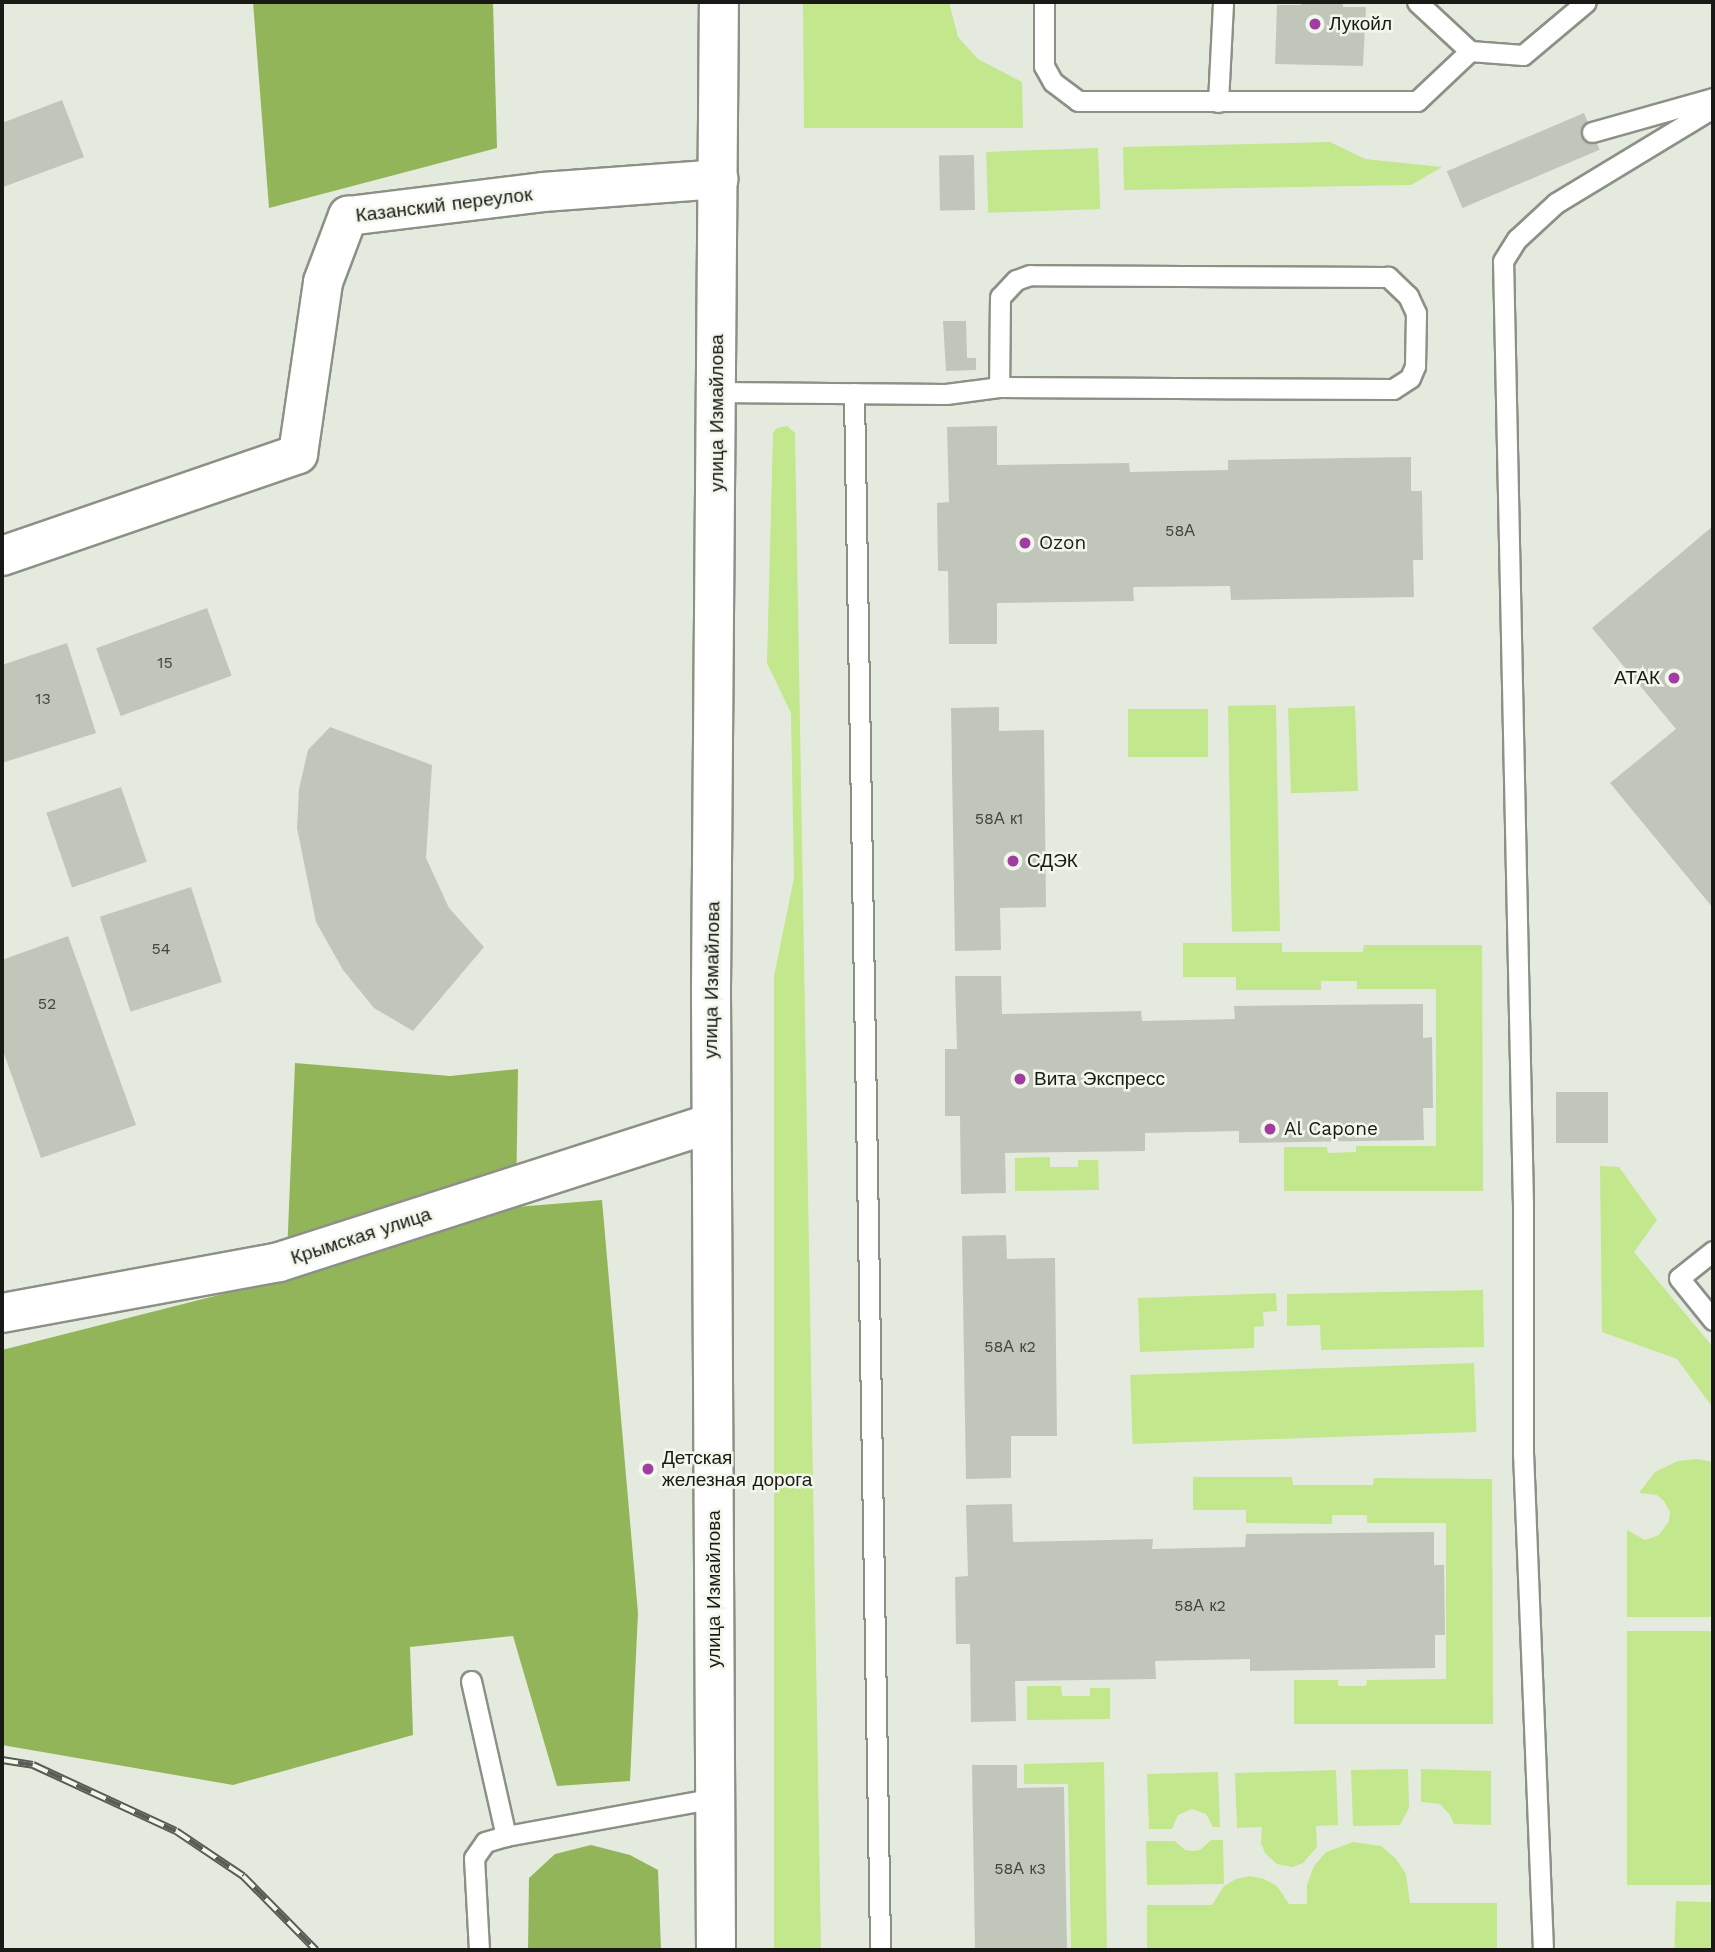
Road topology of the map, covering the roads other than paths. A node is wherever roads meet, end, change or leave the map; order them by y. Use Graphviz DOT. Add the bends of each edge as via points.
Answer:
graph roads {
  1 [pos="1044,2"];
  2 [pos="1223,2"];
  3 [pos="1417,2"];
  4 [pos="1586,2"];
  5 [pos="717,4"];
  6 [pos="1470,51"];
  7 [pos="1713,98"];
  8 [pos="1218,102"];
  9 [pos="1713,108"];
  10 [pos="1592,132"];
  11 [pos="719,179"];
  12 [pos="999,387"];
  13 [pos="717,392"];
  14 [pos="854,393"];
  15 [pos="2,556"];
  16 [pos="711,1122"];
  17 [pos="1713,1251"];
  18 [pos="2,1313"];
  19 [pos="1713,1320"];
  20 [pos="471,1681"];
  21 [pos="715,1798"];
  22 [pos="506,1836"];
  23 [pos="479,1950"];
  24 [pos="716,1950"];
  25 [pos="880,1950"];
  26 [pos="1543,1950"];
  1 -- 8 [label="lane" via="1044,66 1053,82 1078,101"];
  2 -- 8 [label="lane"];
  3 -- 6 [label="lane"];
  4 -- 6 [label="lane" via="1523,55"];
  5 -- 11 [label="main road, улица Измайлова"];
  6 -- 8 [label="lane" via="1417,101"];
  7 -- 10 [label="lane"];
  9 -- 26 [label="lane" via="1556,202 1517,239 1503,261 1523,1205 1523,1454"];
  11 -- 13 [label="main road, улица Измайлова"];
  11 -- 15 [label="main road, Казанский переулок" via="543,192 348,216 323,282 298,454"];
  12 -- 12 [label="lane" via="1393,389 1410,378 1415,366 1416,313 1408,296 1388,277 1030,275 1016,279 1000,297"];
  12 -- 14 [label="lane" via="946,394"];
  13 -- 14 [label="lane"];
  13 -- 16 [label="main road, улица Измайлова"];
  14 -- 25 [label="lane"];
  16 -- 18 [label="main road, Крымская улица" via="279,1262"];
  16 -- 21 [label="main road, улица Измайлова"];
  17 -- 19 [label="lane" via="1679,1278"];
  20 -- 22 [label="lane"];
  21 -- 22 [label="lane"];
  21 -- 24 [label="main road, улица Измайлова"];
  22 -- 23 [label="lane" via="485,1842 474,1858"];
}
